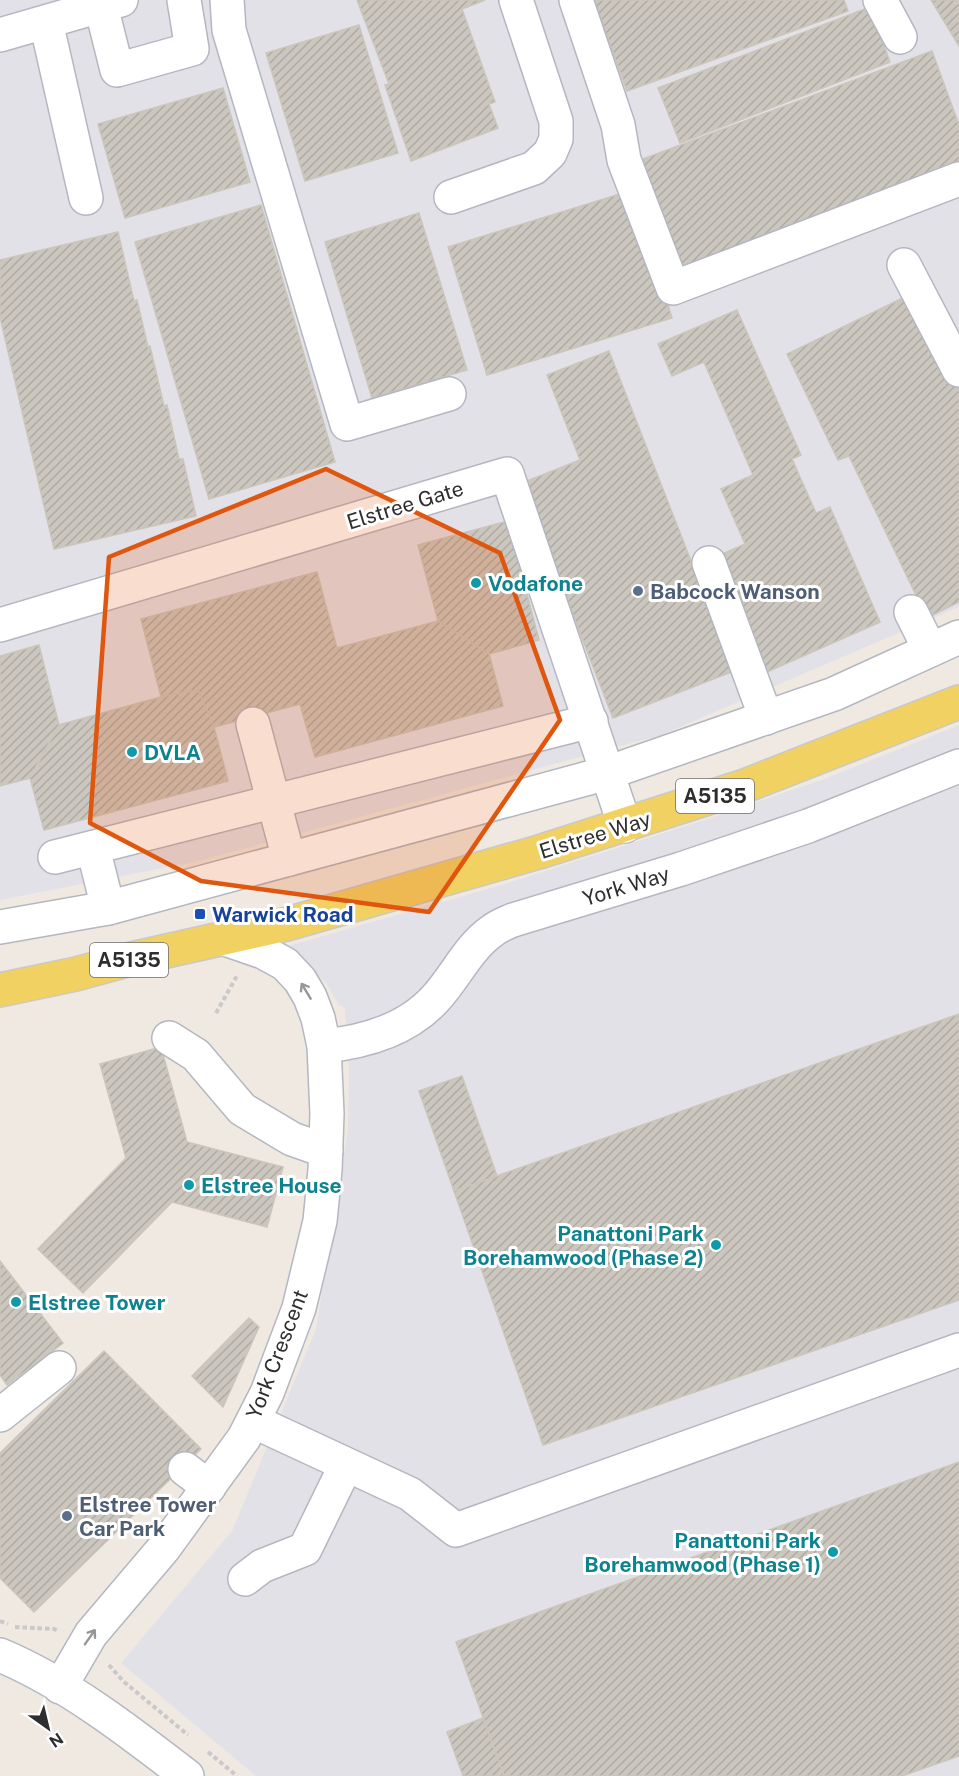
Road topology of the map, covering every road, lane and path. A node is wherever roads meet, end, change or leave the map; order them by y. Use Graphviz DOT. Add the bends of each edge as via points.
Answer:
graph roads {
  1 [pos="184,0"];
  2 [pos="227,0"];
  3 [pos="516,0"];
  4 [pos="576,0"];
  5 [pos="880,0"];
  6 [pos="111,3"];
  7 [pos="46,22"];
  8 [pos="0,34"];
  9 [pos="900,38"];
  10 [pos="959,179"];
  11 [pos="452,197"];
  12 [pos="86,198"];
  13 [pos="904,265"];
  14 [pos="959,370"];
  15 [pos="449,394"];
  16 [pos="709,562"];
  17 [pos="910,612"];
  18 [pos="0,625"];
  19 [pos="945,644"];
  20 [pos="959,702"];
  21 [pos="766,718"];
  22 [pos="591,721"];
  23 [pos="253,724"];
  24 [pos="959,766"];
  25 [pos="607,773"];
  26 [pos="274,802"];
  27 [pos="625,826"];
  28 [pos="93,848"];
  29 [pos="55,858"];
  30 [pos="289,859"];
  31 [pos="108,908"];
  32 [pos="0,927"];
  33 [pos="225,939"];
  34 [pos="242,968"];
  35 [pos="0,990"];
  36 [pos="216,1013"];
  37 [pos="169,1038"];
  38 [pos="324,1046"];
  39 [pos="326,1151"];
  40 [pos="959,1350"];
  41 [pos="59,1368"];
  42 [pos="0,1415"];
  43 [pos="253,1420"];
  44 [pos="346,1465"];
  45 [pos="245,1579"];
  46 [pos="0,1621"];
  47 [pos="54,1629"];
  48 [pos="0,1655"];
  49 [pos="106,1661"];
  50 [pos="60,1687"];
  51 [pos="193,1740"];
  52 [pos="202,1747"];
  53 [pos="188,1776"];
  54 [pos="237,1776"];
  1 -- 6 [label="street" via="192,49 117,70"];
  2 -- 15 [label="street" via="230,30 347,424"];
  3 -- 11 [label="street" via="556,121 556,139 550,153 534,168"];
  4 -- 10 [label="street" via="618,125 624,160 673,288"];
  5 -- 9 [label="street"];
  6 -- 7 [label="street"];
  7 -- 8 [label="street"];
  7 -- 12 [label="street"];
  13 -- 14 [label="street"];
  16 -- 21 [label="street"];
  17 -- 19 [label="street"];
  18 -- 22 [label="street, Elstree Gate" via="507,474"];
  19 -- 21 [label="street" via="834,694"];
  20 -- 27 [label="main road, Elstree Way / A5135" via="742,788"];
  21 -- 25 [label="street"];
  22 -- 25 [label="street, Elstree Gate"];
  22 -- 26 [label="street"];
  23 -- 26 [label="street"];
  24 -- 38 [label="street, York Way" via="808,826 513,920 480,942 436,998 405,1023 362,1040"];
  25 -- 27 [label="street, Elstree Gate"];
  25 -- 30 [label="street"];
  26 -- 28 [label="street"];
  26 -- 30 [label="street"];
  27 -- 33 [label="main road, Elstree Way / A5135"];
  28 -- 29 [label="street"];
  28 -- 31 [label="street"];
  30 -- 31 [label="street"];
  31 -- 32 [label="street"];
  33 -- 35 [label="main road, A5135"];
  38 -- 33 [label="street, York Crescent, one-way" via="318,1018 300,980 285,964"];
  34 -- 36 [label="path"];
  37 -- 39 [label="street" via="196,1055 242,1109 292,1139"];
  38 -- 39 [label="street, York Crescent"];
  39 -- 43 [label="street, York Crescent" via="320,1221 299,1308"];
  40 -- 44 [label="street" via="456,1530 410,1494"];
  41 -- 42 [label="street"];
  43 -- 44 [label="street"];
  50 -- 43 [label="street, York Crescent, one-way" via="91,1634 164,1548 197,1478 244,1438"];
  44 -- 45 [label="street" via="305,1549 262,1566"];
  46 -- 47 [label="path" via="14,1627"];
  48 -- 50 [label="street"];
  49 -- 51 [label="path" via="123,1681"];
  50 -- 53 [label="street" via="131,1732"];
  52 -- 54 [label="path"];
}
